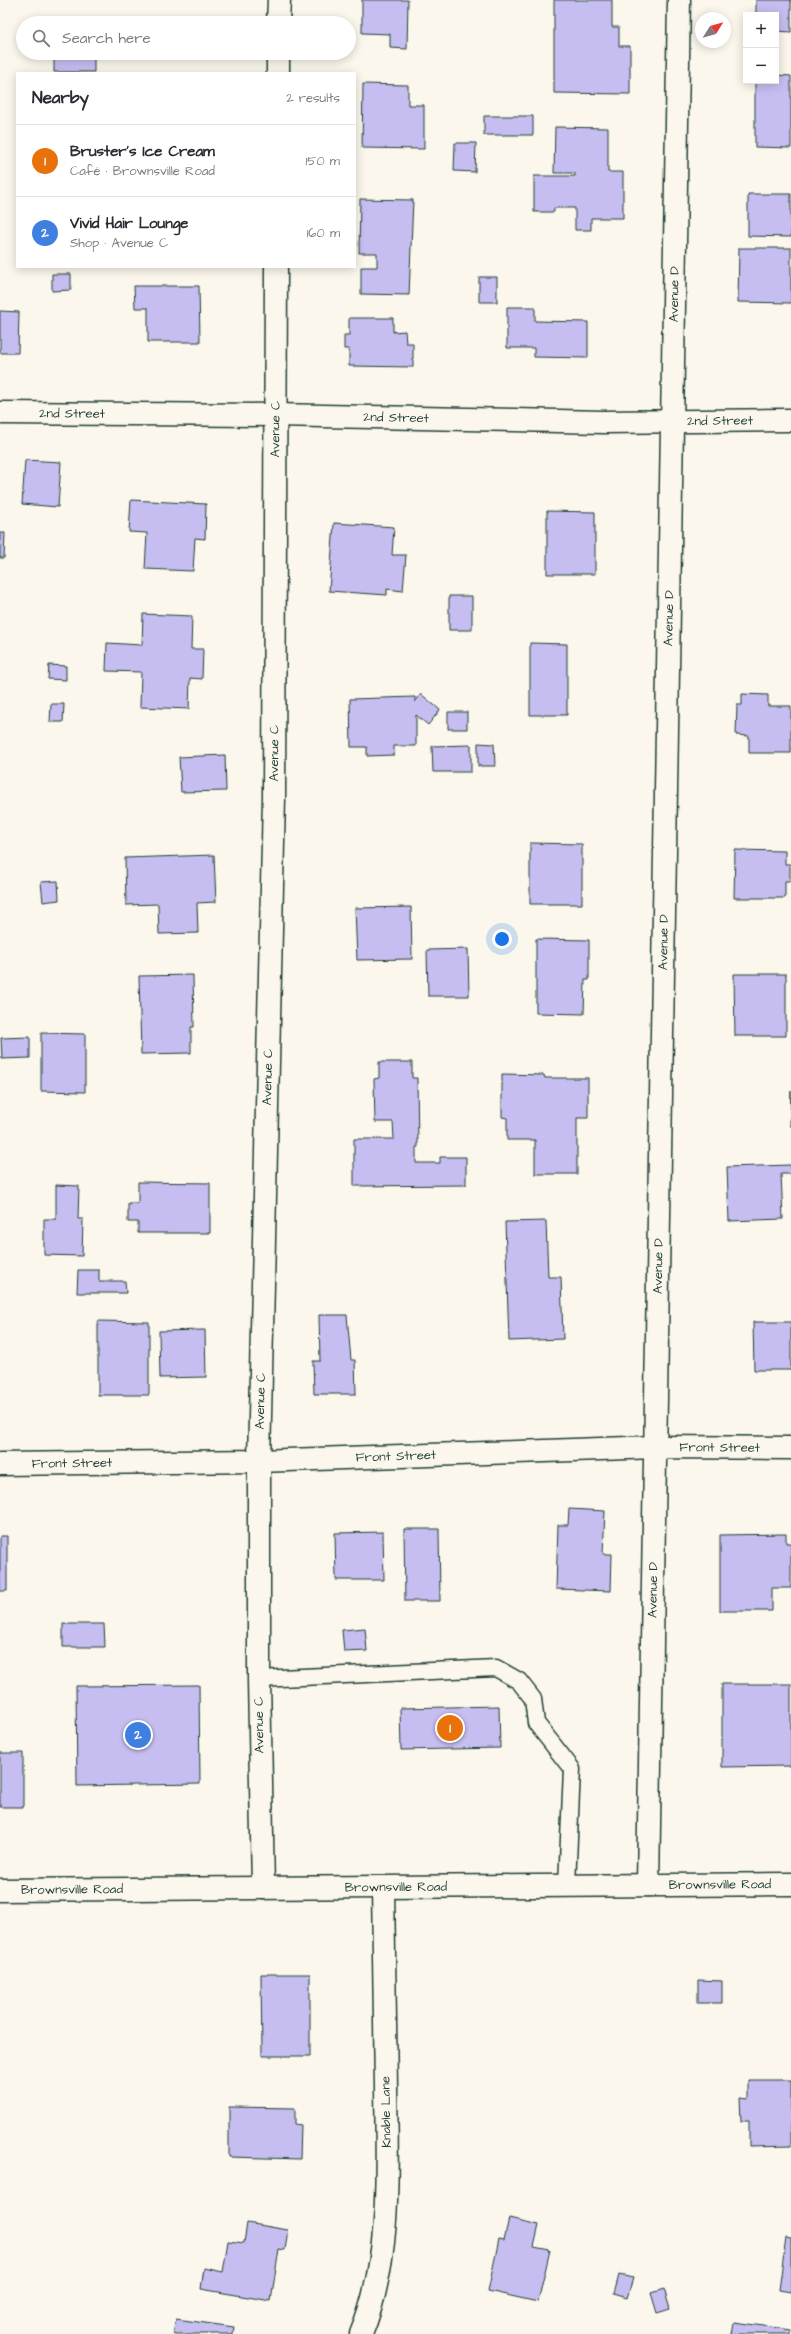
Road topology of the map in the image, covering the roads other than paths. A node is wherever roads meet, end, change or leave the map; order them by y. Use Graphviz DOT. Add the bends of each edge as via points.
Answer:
graph roads {
  1 [pos="279,0"];
  2 [pos="679,0"];
  3 [pos="278,16"];
  4 [pos="278,60"];
  5 [pos="278,72"];
  6 [pos="276,268"];
  7 [pos="0,413"];
  8 [pos="275,415"];
  9 [pos="791,420"];
  10 [pos="670,421"];
  11 [pos="656,1447"];
  12 [pos="791,1448"];
  13 [pos="259,1461"];
  14 [pos="0,1464"];
  15 [pos="259,1679"];
  16 [pos="791,1884"];
  17 [pos="567,1885"];
  18 [pos="648,1885"];
  19 [pos="383,1887"];
  20 [pos="262,1888"];
  21 [pos="0,1890"];
  22 [pos="361,2334"];
  1 -- 3 [label="street"];
  2 -- 10 [label="street, Avenue D"];
  4 -- 5 [label="street"];
  6 -- 8 [label="street, Avenue C"];
  7 -- 8 [label="street, 2nd Street"];
  8 -- 10 [label="street, 2nd Street" via="595,422"];
  8 -- 13 [label="street, Avenue C" via="274,805"];
  9 -- 10 [label="street, 2nd Street"];
  10 -- 11 [label="street, Avenue D" via="666,867"];
  11 -- 12 [label="street, Front Street"];
  11 -- 13 [label="street, Front Street"];
  11 -- 18 [label="street, Avenue D"];
  13 -- 14 [label="street, Front Street"];
  13 -- 15 [label="street, Avenue C"];
  15 -- 17 [label="lane" via="496,1668 519,1681 533,1699 536,1723 572,1769"];
  15 -- 20 [label="street, Avenue C"];
  16 -- 18 [label="street, Brownsville Road"];
  17 -- 18 [label="street, Brownsville Road"];
  17 -- 19 [label="street, Brownsville Road"];
  19 -- 20 [label="street, Brownsville Road"];
  19 -- 22 [label="street, Knable Lane" via="386,2160 382,2250 369,2315"];
  20 -- 21 [label="street, Brownsville Road"];
}
